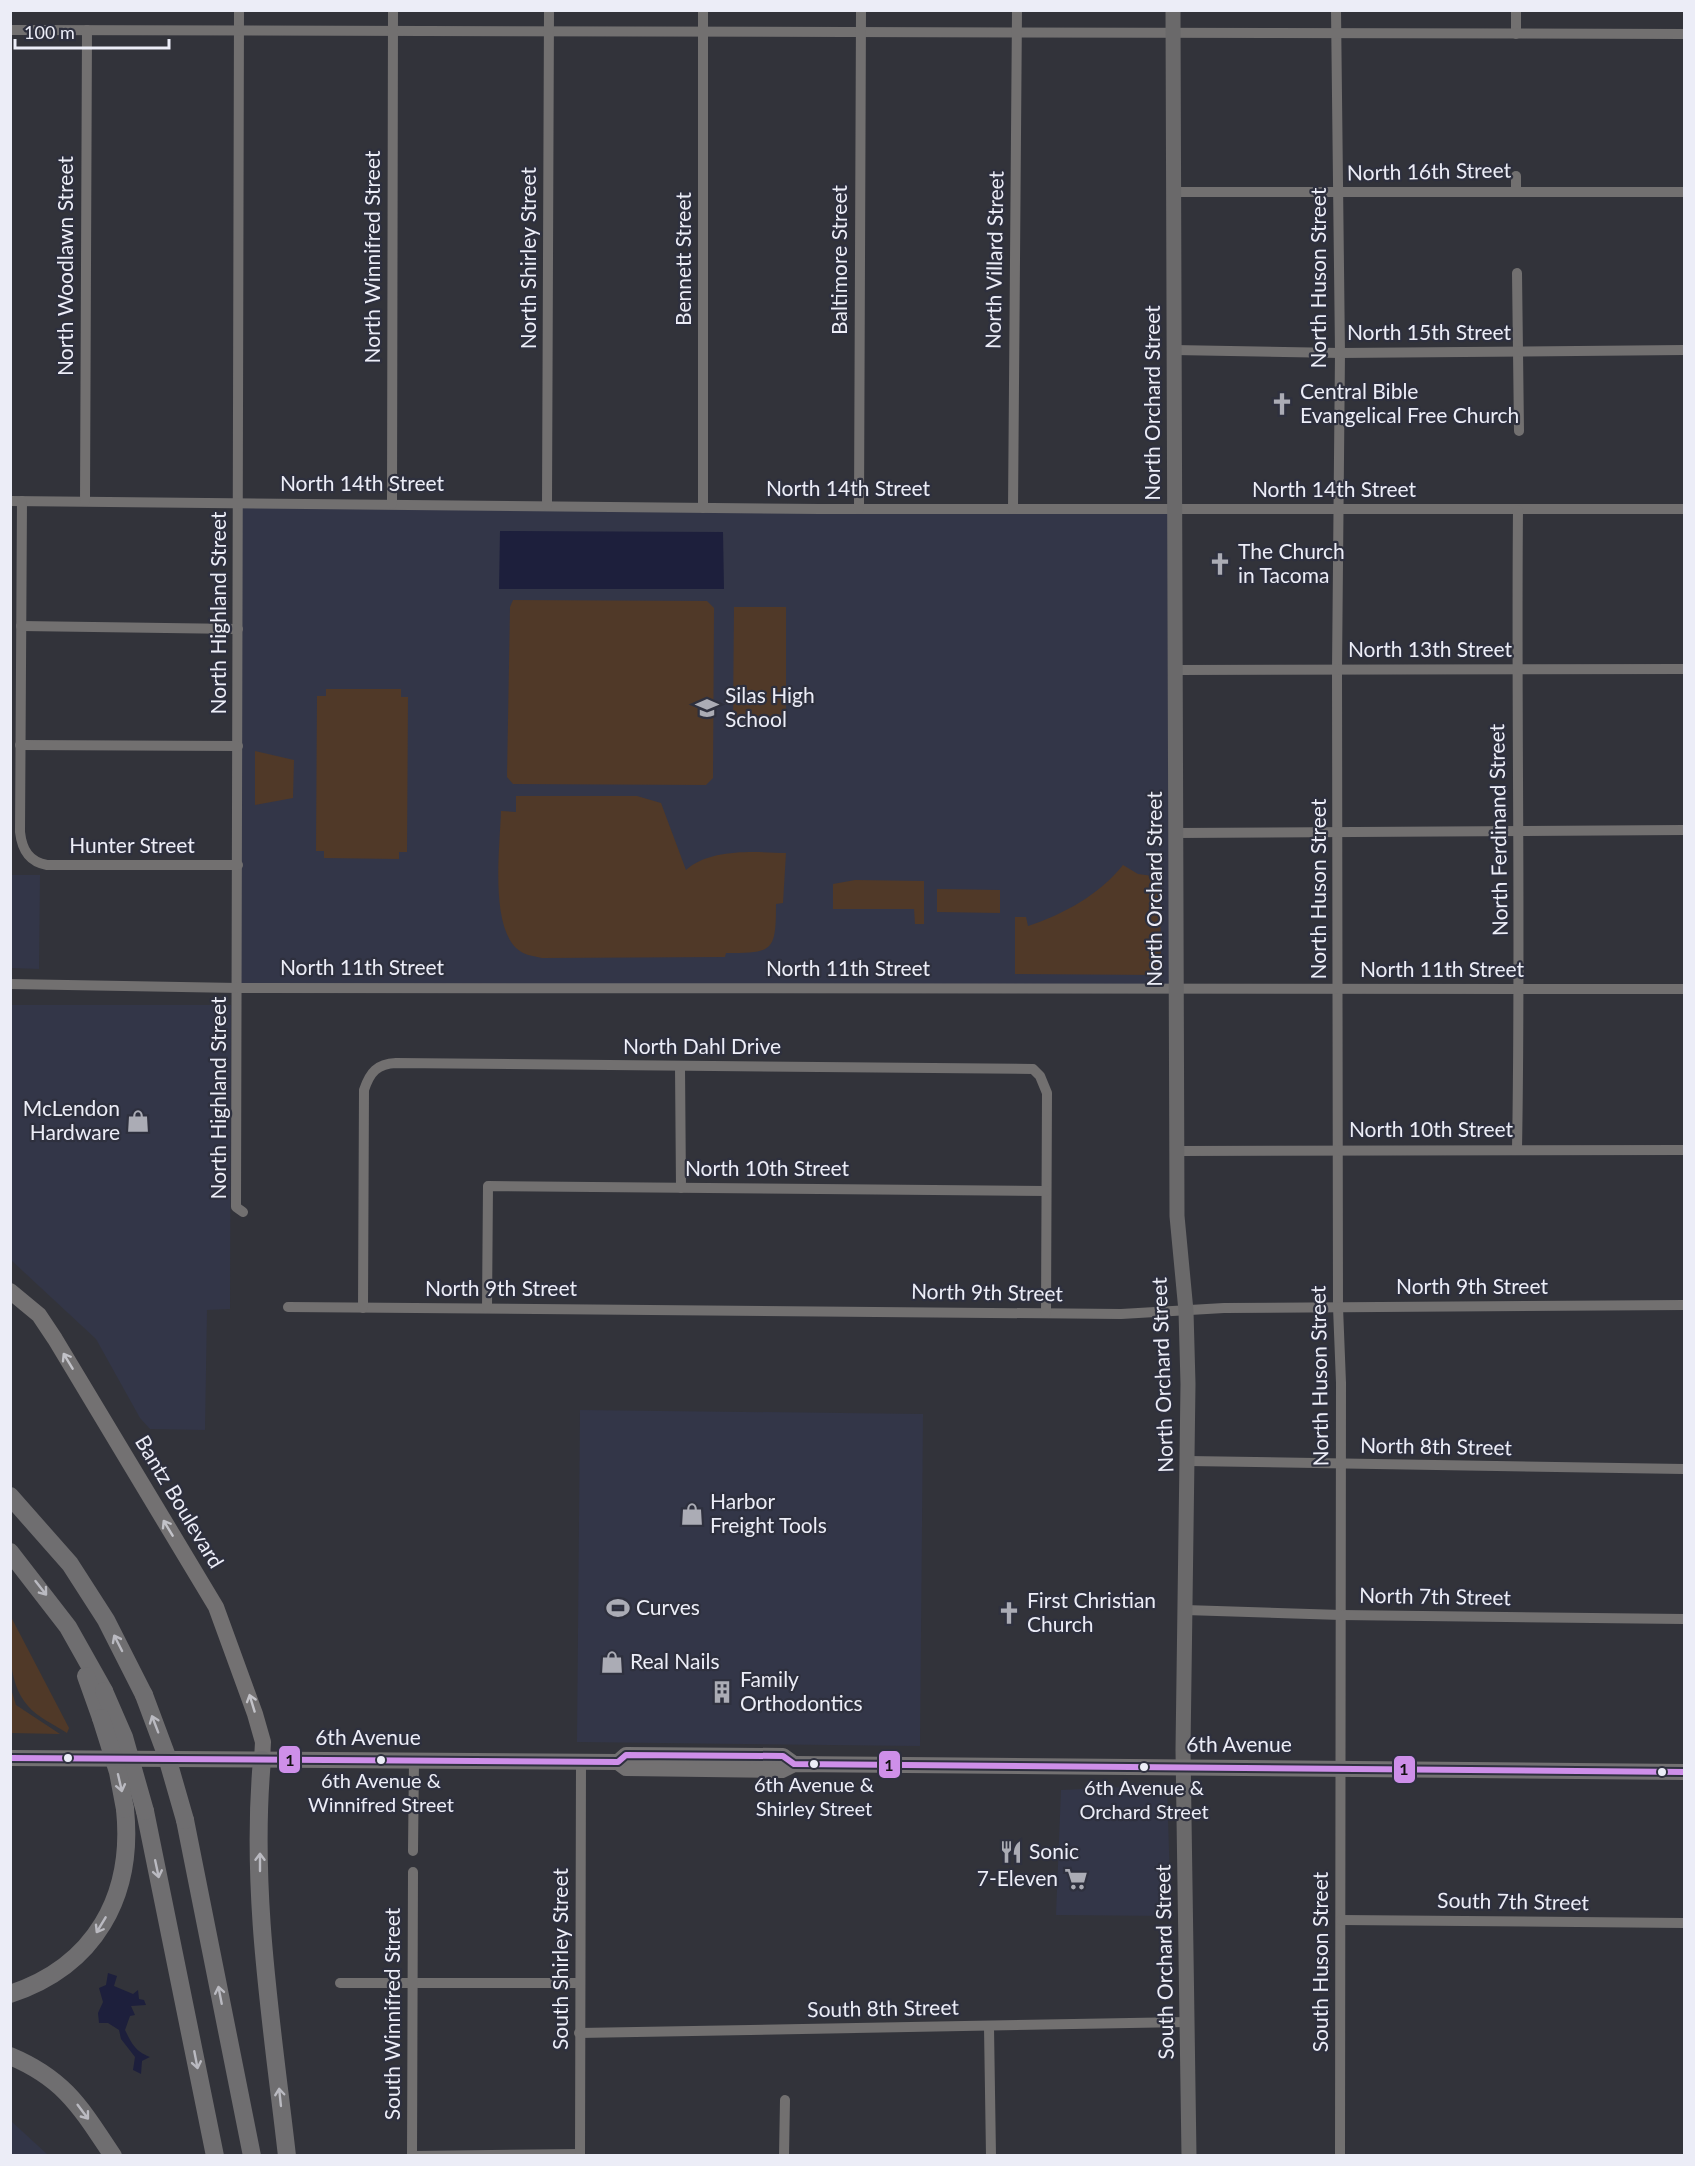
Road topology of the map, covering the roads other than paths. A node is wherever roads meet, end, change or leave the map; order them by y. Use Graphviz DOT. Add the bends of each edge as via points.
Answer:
graph roads {
  1 [pos="239,10"];
  2 [pos="393,10"];
  3 [pos="549,10"];
  4 [pos="703,10"];
  5 [pos="861,10"];
  6 [pos="1017,10"];
  7 [pos="1173,10"];
  8 [pos="1336,10"];
  9 [pos="1516,10"];
  10 [pos="10,30"];
  11 [pos="87,30"];
  12 [pos="238,30"];
  13 [pos="392,31"];
  14 [pos="549,31"];
  15 [pos="703,32"];
  16 [pos="861,32"];
  17 [pos="1017,33"];
  18 [pos="1173,33"];
  19 [pos="1336,33"];
  20 [pos="1516,34"];
  21 [pos="1684,34"];
  22 [pos="1516,176"];
  23 [pos="1516,190"];
  24 [pos="1173,192"];
  25 [pos="1684,192"];
  26 [pos="1338,194"];
  27 [pos="1517,273"];
  28 [pos="1174,350"];
  29 [pos="1684,350"];
  30 [pos="1518,352"];
  31 [pos="1340,353"];
  32 [pos="1519,431"];
  33 [pos="16,501"];
  34 [pos="85,501"];
  35 [pos="238,502"];
  36 [pos="392,504"];
  37 [pos="547,506"];
  38 [pos="703,508"];
  39 [pos="859,509"];
  40 [pos="1013,509"];
  41 [pos="1174,509"];
  42 [pos="1684,509"];
  43 [pos="1339,510"];
  44 [pos="1518,510"];
  45 [pos="21,626"];
  46 [pos="238,629"];
  47 [pos="1517,669"];
  48 [pos="1684,669"];
  49 [pos="1175,670"];
  50 [pos="1337,670"];
  51 [pos="20,744"];
  52 [pos="238,746"];
  53 [pos="1684,830"];
  54 [pos="1339,831"];
  55 [pos="1518,832"];
  56 [pos="1176,833"];
  57 [pos="238,865"];
  58 [pos="10,984"];
  59 [pos="238,988"];
  60 [pos="1338,989"];
  61 [pos="1684,989"];
  62 [pos="1176,990"];
  63 [pos="1520,990"];
  64 [pos="680,1067"];
  65 [pos="1517,1149"];
  66 [pos="1337,1150"];
  67 [pos="1684,1150"];
  68 [pos="1177,1151"];
  69 [pos="681,1188"];
  70 [pos="1046,1191"];
  71 [pos="243,1212"];
  72 [pos="10,1291"];
  73 [pos="1684,1305"];
  74 [pos="288,1307"];
  75 [pos="1338,1307"];
  76 [pos="363,1308"];
  77 [pos="487,1308"];
  78 [pos="1185,1311"];
  79 [pos="1046,1313"];
  80 [pos="1188,1461"];
  81 [pos="1340,1466"];
  82 [pos="1684,1469"];
  83 [pos="10,1496"];
  84 [pos="10,1552"];
  85 [pos="1185,1610"];
  86 [pos="1341,1615"];
  87 [pos="1684,1619"];
  88 [pos="68,1627"];
  89 [pos="10,1758"];
  90 [pos="262,1760"];
  91 [pos="414,1760"];
  92 [pos="581,1762"];
  93 [pos="1183,1767"];
  94 [pos="1341,1768"];
  95 [pos="1684,1772"];
  96 [pos="413,1851"];
  97 [pos="413,1872"];
  98 [pos="1341,1920"];
  99 [pos="1684,1923"];
  100 [pos="340,1983"];
  101 [pos="579,1983"];
  102 [pos="413,1984"];
  103 [pos="10,1994"];
  104 [pos="1187,2022"];
  105 [pos="989,2027"];
  106 [pos="579,2033"];
  107 [pos="10,2056"];
  108 [pos="785,2100"];
  109 [pos="580,2155"];
  110 [pos="113,2156"];
  111 [pos="215,2156"];
  112 [pos="252,2156"];
  113 [pos="287,2156"];
  114 [pos="412,2156"];
  115 [pos="784,2156"];
  116 [pos="991,2156"];
  117 [pos="1189,2156"];
  118 [pos="1340,2156"];
  1 -- 12 [label="street, North Highland Street"];
  2 -- 13 [label="street, North Winnifred Street"];
  3 -- 14 [label="street, North Shirley Street"];
  4 -- 15 [label="street, Bennett Street"];
  5 -- 16 [label="street, Baltimore Street"];
  6 -- 17 [label="street, North Villard Street"];
  7 -- 18 [label="street, North Orchard Street"];
  8 -- 19 [label="street, North Huson Street"];
  9 -- 20 [label="street"];
  10 -- 11 [label="street"];
  11 -- 12 [label="street"];
  11 -- 34 [label="street, North Woodlawn Street"];
  12 -- 13 [label="street"];
  12 -- 35 [label="street, North Highland Street"];
  13 -- 14 [label="street"];
  13 -- 36 [label="street, North Winnifred Street"];
  14 -- 15 [label="street"];
  14 -- 37 [label="street, North Shirley Street"];
  15 -- 16 [label="street"];
  15 -- 38 [label="street, Bennett Street"];
  16 -- 17 [label="street"];
  16 -- 39 [label="street, Baltimore Street"];
  17 -- 18 [label="street"];
  17 -- 40 [label="street, North Villard Street"];
  18 -- 19 [label="street"];
  18 -- 24 [label="street, North Orchard Street"];
  19 -- 20 [label="street"];
  19 -- 26 [label="street, North Huson Street"];
  20 -- 21 [label="street"];
  22 -- 23 [label="street"];
  23 -- 25 [label="street, North 16th Street"];
  23 -- 26 [label="street, North 16th Street"];
  24 -- 26 [label="street, North 16th Street"];
  24 -- 28 [label="street, North Orchard Street"];
  26 -- 31 [label="street, North Huson Street"];
  27 -- 30 [label="street"];
  28 -- 31 [label="street, North 15th Street"];
  28 -- 41 [label="street, North Orchard Street"];
  29 -- 30 [label="street, North 15th Street"];
  30 -- 31 [label="street, North 15th Street"];
  30 -- 32 [label="street"];
  31 -- 43 [label="street, North Huson Street"];
  33 -- 34 [label="street, North 14th Street"];
  33 -- 45 [label="street"];
  34 -- 35 [label="street, North 14th Street"];
  35 -- 36 [label="street, North 14th Street"];
  35 -- 46 [label="street, North Highland Street"];
  36 -- 37 [label="street, North 14th Street"];
  37 -- 38 [label="street, North 14th Street"];
  38 -- 39 [label="street, North 14th Street"];
  39 -- 40 [label="street, North 14th Street"];
  40 -- 41 [label="street, North 14th Street"];
  41 -- 43 [label="street, North 14th Street"];
  41 -- 49 [label="street, North Orchard Street"];
  42 -- 44 [label="street, North 14th Street"];
  43 -- 44 [label="street, North 14th Street"];
  43 -- 50 [label="street, North Huson Street"];
  44 -- 47 [label="street, North Ferdinand Street"];
  45 -- 46 [label="street"];
  45 -- 51 [label="street"];
  46 -- 52 [label="street, North Highland Street"];
  47 -- 48 [label="street, North 13th Street"];
  47 -- 50 [label="street, North 13th Street"];
  47 -- 55 [label="street, North Ferdinand Street"];
  49 -- 50 [label="street, North 13th Street"];
  49 -- 56 [label="street, North Orchard Street"];
  50 -- 54 [label="street, North Huson Street"];
  51 -- 52 [label="street"];
  51 -- 57 [label="street, Hunter Street" via="20,832 28,856 47,865"];
  52 -- 57 [label="street, North Highland Street"];
  53 -- 55 [label="street"];
  54 -- 55 [label="street"];
  54 -- 56 [label="street"];
  54 -- 60 [label="street, North Huson Street"];
  55 -- 63 [label="street, North Ferdinand Street"];
  56 -- 62 [label="street, North Orchard Street"];
  57 -- 59 [label="street, North Highland Street"];
  58 -- 59 [label="street, North 11th Street"];
  59 -- 62 [label="street, North 11th Street"];
  59 -- 71 [label="street, North Highland Street" via="236,1207"];
  60 -- 62 [label="street, North 11th Street"];
  60 -- 63 [label="street, North 11th Street"];
  60 -- 66 [label="street, North Huson Street"];
  61 -- 63 [label="street, North 11th Street"];
  62 -- 68 [label="street, North Orchard Street"];
  63 -- 65 [label="street, North Ferdinand Street"];
  64 -- 69 [label="street"];
  64 -- 70 [label="street, North Dahl Drive" via="1033,1070 1040,1076 1047,1094"];
  64 -- 76 [label="street, North Dahl Drive" via="387,1064 372,1071 363,1100"];
  65 -- 66 [label="street, North 10th Street"];
  65 -- 67 [label="street, North 10th Street"];
  66 -- 68 [label="street, North 10th Street"];
  66 -- 75 [label="street, North Huson Street"];
  68 -- 78 [label="street, North Orchard Street" via="1178,1237"];
  69 -- 70 [label="street, North 10th Street"];
  69 -- 77 [label="street, North 10th Street" via="488,1186"];
  70 -- 79 [label="street"];
  90 -- 72 [label="main road, Bantz Boulevard, one-way" via="255,1714 216,1607 55,1339 39,1315"];
  73 -- 75 [label="street, North 9th Street"];
  74 -- 76 [label="street, North 9th Street"];
  75 -- 78 [label="street, North 9th Street"];
  75 -- 81 [label="street, North Huson Street"];
  76 -- 77 [label="street, North 9th Street"];
  77 -- 79 [label="street, North 9th Street"];
  78 -- 79 [label="street, North 9th Street"];
  78 -- 80 [label="street, North Orchard Street"];
  80 -- 81 [label="street, North 8th Street"];
  80 -- 85 [label="street, North Orchard Street"];
  81 -- 82 [label="street, North 8th Street"];
  81 -- 86 [label="street, North Huson Street"];
  112 -- 83 [label="highway, one-way, bridge" via="186,1820 166,1754 144,1695 106,1620 70,1564"];
  84 -- 88 [label="highway, one-way"];
  85 -- 86 [label="street, North 7th Street"];
  85 -- 93 [label="street, North Orchard Street"];
  86 -- 87 [label="street, North 7th Street"];
  86 -- 94 [label="street, North Huson Street"];
  88 -- 103 [label="highway, one-way, bridge" via="118,1772 125,1809 122,1878 112,1906 86,1949 54,1975"];
  88 -- 111 [label="highway, one-way, bridge" via="104,1691 124,1737 145,1811"];
  89 -- 90 [label="main road, 6th Avenue"];
  90 -- 91 [label="main road, 6th Avenue"];
  113 -- 90 [label="highway, one-way" via="260,1920"];
  91 -- 92 [label="main road, 6th Avenue"];
  91 -- 96 [label="street"];
  92 -- 93 [label="main road, 6th Avenue" via="618,1762 626,1755 730,1755 783,1756 794,1764"];
  92 -- 101 [label="street, South Shirley Street"];
  93 -- 94 [label="main road, 6th Avenue"];
  93 -- 104 [label="street, South Orchard Street"];
  94 -- 95 [label="main road, 6th Avenue"];
  94 -- 98 [label="street, South Huson Street"];
  97 -- 102 [label="street, South Winnifred Street"];
  98 -- 99 [label="street, South 7th Street"];
  98 -- 118 [label="street, South Huson Street"];
  100 -- 102 [label="street"];
  101 -- 102 [label="street"];
  101 -- 106 [label="street, South Shirley Street"];
  102 -- 114 [label="street, South Winnifred Street"];
  104 -- 105 [label="street, South 8th Street"];
  104 -- 117 [label="street, South Orchard Street"];
  105 -- 106 [label="street, South 8th Street"];
  105 -- 116 [label="street"];
  106 -- 109 [label="street, South Shirley Street"];
  107 -- 110 [label="highway, one-way" via="42,2070 67,2091"];
  108 -- 115 [label="street"];
  109 -- 114 [label="street"];
}
